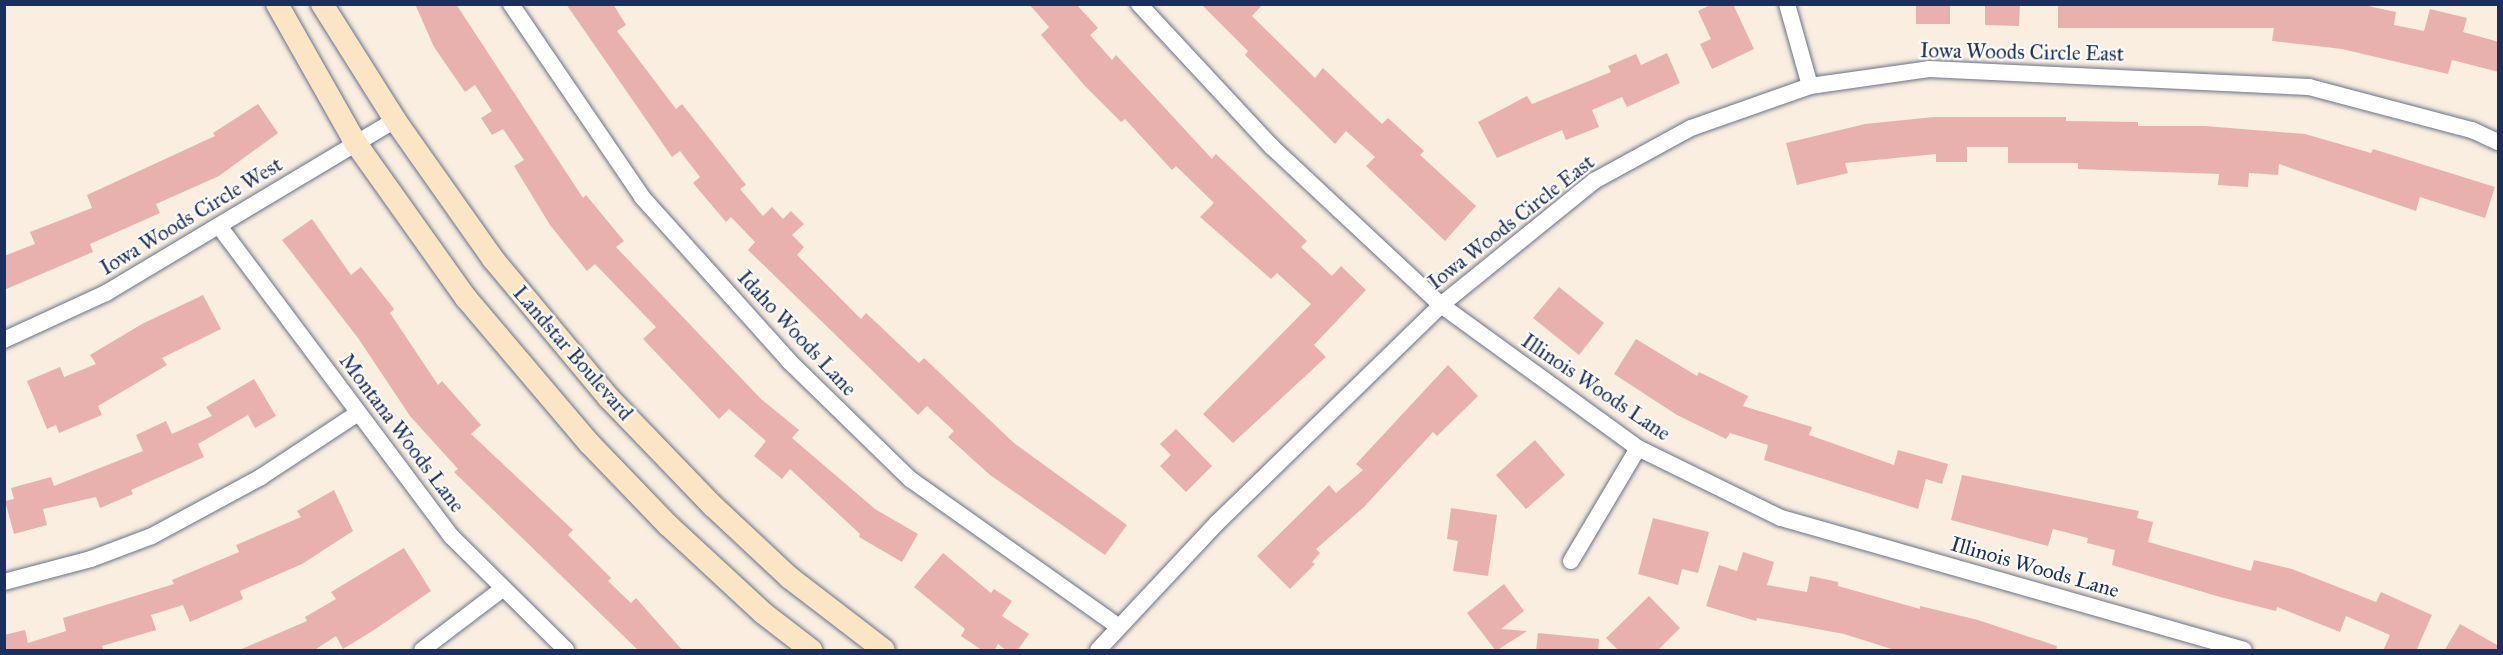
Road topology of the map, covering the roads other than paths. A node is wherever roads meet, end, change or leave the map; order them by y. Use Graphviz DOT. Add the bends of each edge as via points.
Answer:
graph roads {
  1 [pos="277,4"];
  2 [pos="322,4"];
  3 [pos="511,4"];
  4 [pos="1139,4"];
  5 [pos="1787,4"];
  6 [pos="1810,86"];
  7 [pos="395,120"];
  8 [pos="355,142"];
  9 [pos="2499,142"];
  10 [pos="219,226"];
  11 [pos="1441,305"];
  12 [pos="4,340"];
  13 [pos="358,412"];
  14 [pos="1638,448"];
  15 [pos="1571,561"];
  16 [pos="4,582"];
  17 [pos="501,590"];
  18 [pos="1118,626"];
  19 [pos="422,651"];
  20 [pos="566,651"];
  21 [pos="811,651"];
  22 [pos="884,651"];
  23 [pos="1098,651"];
  24 [pos="2244,651"];
  1 -- 8 [label="street"];
  2 -- 7 [label="street, Landstar Boulevard"];
  3 -- 18 [label="street, Idaho Woods Lane" via="642,197 789,361 910,479"];
  4 -- 11 [label="street, Illinois Woods Lane" via="1271,146"];
  5 -- 6 [label="street"];
  6 -- 9 [label="street, Iowa Woods Circle East" via="1929,69 2308,87 2472,130"];
  6 -- 11 [label="street, Iowa Woods Circle East" via="1692,128 1594,181"];
  7 -- 8 [label="street, Iowa Woods Circle West"];
  7 -- 22 [label="street, Landstar Boulevard" via="493,259 609,398 713,506 790,578"];
  8 -- 10 [label="street, Iowa Woods Circle West"];
  8 -- 21 [label="street" via="466,298 590,444 669,525 763,613"];
  10 -- 12 [label="street, Iowa Woods Circle West" via="106,293"];
  10 -- 13 [label="street, Montana Woods Lane"];
  11 -- 14 [label="street, Illinois Woods Lane"];
  11 -- 18 [label="street, Iowa Woods Circle East" via="1217,523"];
  13 -- 16 [label="street" via="261,477 152,536 91,559"];
  13 -- 17 [label="street, Montana Woods Lane" via="451,536"];
  14 -- 15 [label="street"];
  14 -- 24 [label="street, Illinois Woods Lane" via="1781,518"];
  17 -- 19 [label="street"];
  17 -- 20 [label="street, Montana Woods Lane"];
  18 -- 23 [label="street, Iowa Woods Circle East"];
}
